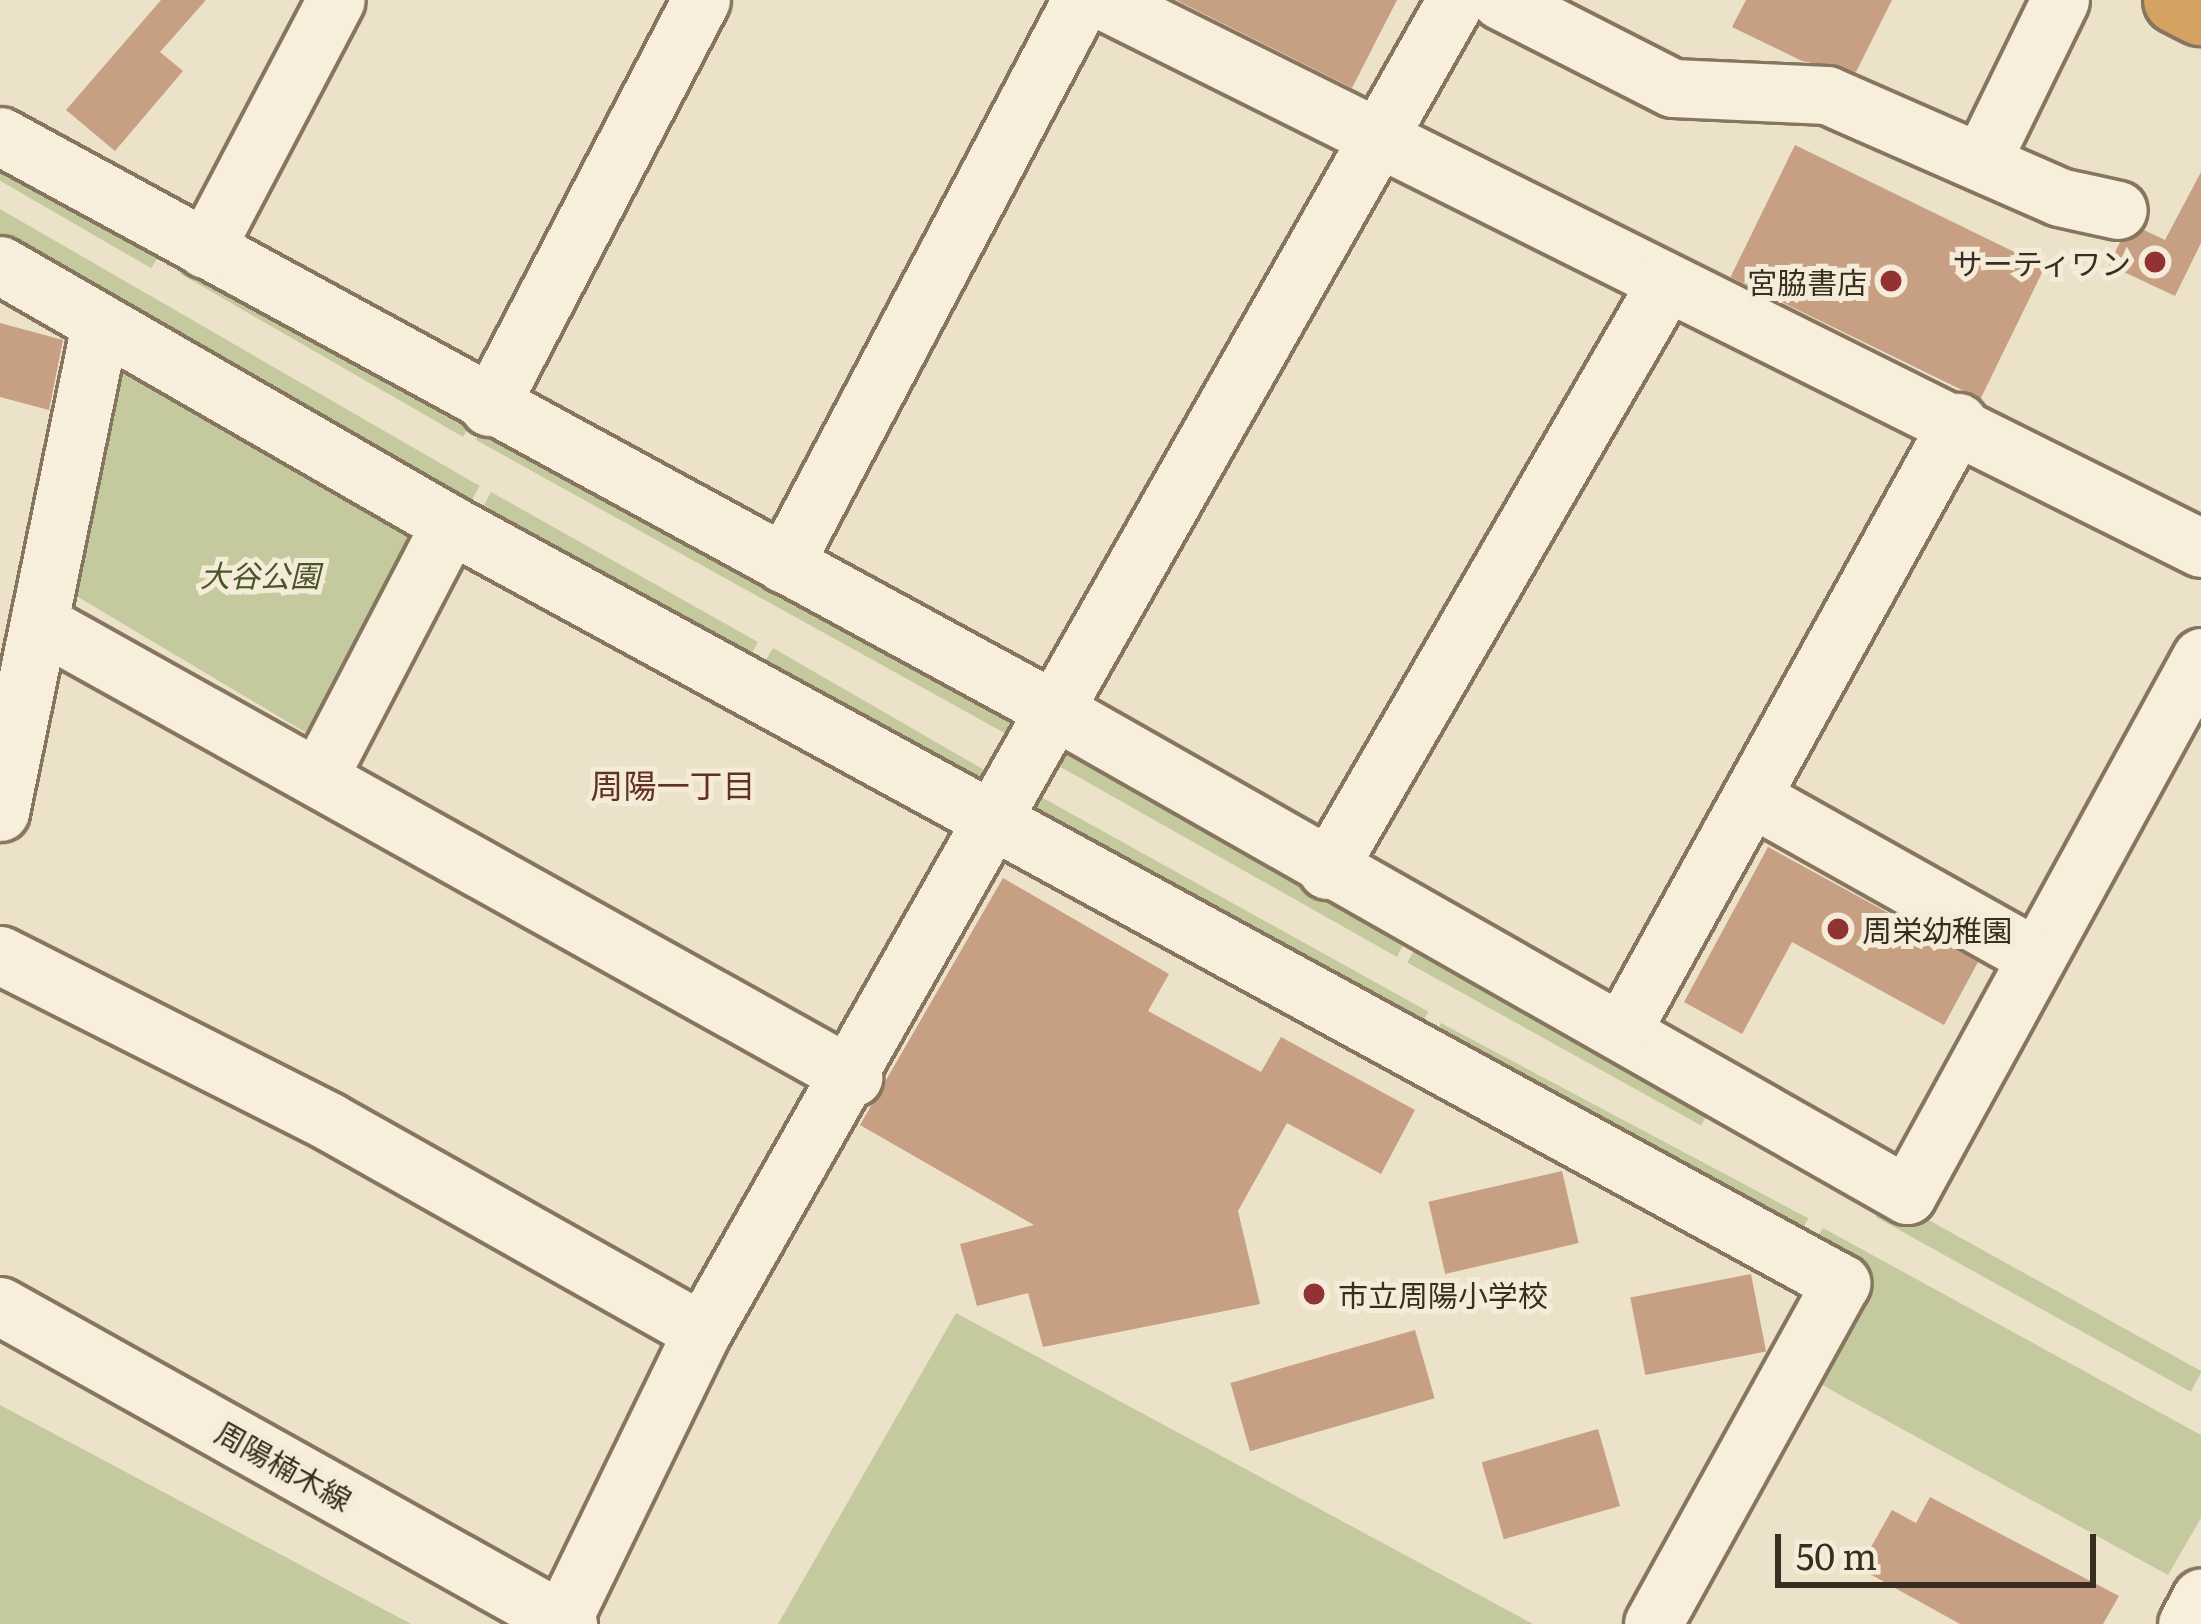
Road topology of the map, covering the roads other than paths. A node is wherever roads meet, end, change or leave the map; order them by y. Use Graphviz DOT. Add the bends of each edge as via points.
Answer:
graph roads {
  1 [pos="336,0"];
  2 [pos="701,0"];
  3 [pos="1081,0"];
  4 [pos="1102,0"];
  5 [pos="1456,0"];
  6 [pos="1500,0"];
  7 [pos="2060,0"];
  8 [pos="2177,0"];
  9 [pos="2201,12"];
  10 [pos="0,136"];
  11 [pos="1376,145"];
  12 [pos="1981,161"];
  13 [pos="2118,210"];
  14 [pos="206,249"];
  15 [pos="0,265"];
  16 [pos="1666,283"];
  17 [pos="100,325"];
  18 [pos="489,407"];
  19 [pos="1958,422"];
  20 [pos="450,524"];
  21 [pos="2201,548"];
  22 [pos="784,564"];
  23 [pos="43,625"];
  24 [pos="2201,657"];
  25 [pos="1056,711"];
  26 [pos="319,776"];
  27 [pos="1751,797"];
  28 [pos="0,812"];
  29 [pos="998,820"];
  30 [pos="1327,870"];
  31 [pos="2031,954"];
  32 [pos="0,955"];
  33 [pos="1621,1032"];
  34 [pos="853,1077"];
  35 [pos="0,1306"];
  36 [pos="702,1332"];
  37 [pos="2201,1598"];
  38 [pos="565,1622"];
  39 [pos="1653,1624"];
  40 [pos="2187,1624"];
  1 -- 14 [label="street"];
  2 -- 18 [label="street"];
  3 -- 22 [label="street"];
  4 -- 11 [label="street"];
  5 -- 11 [label="street"];
  6 -- 12 [label="street" via="1673,88 1827,95"];
  7 -- 12 [label="street"];
  8 -- 9 [label="highway"];
  10 -- 14 [label="street"];
  11 -- 16 [label="street"];
  11 -- 25 [label="street"];
  12 -- 13 [label="street"];
  14 -- 18 [label="street"];
  15 -- 17 [label="street"];
  16 -- 19 [label="street"];
  16 -- 30 [label="street"];
  17 -- 20 [label="street"];
  17 -- 23 [label="street"];
  18 -- 22 [label="street"];
  19 -- 21 [label="street"];
  19 -- 27 [label="street"];
  20 -- 26 [label="street"];
  20 -- 29 [label="street"];
  22 -- 25 [label="street"];
  23 -- 26 [label="street"];
  23 -- 28 [label="street"];
  24 -- 31 [label="street"];
  25 -- 29 [label="street"];
  25 -- 30 [label="street"];
  26 -- 34 [label="street"];
  27 -- 31 [label="street"];
  27 -- 33 [label="street"];
  29 -- 34 [label="street"];
  29 -- 39 [label="street" via="1841,1283"];
  30 -- 33 [label="street"];
  31 -- 33 [label="street" via="1907,1195"];
  32 -- 36 [label="street" via="331,1122"];
  34 -- 36 [label="street"];
  35 -- 38 [label="street, 周陽楠木線"];
  36 -- 38 [label="street"];
  37 -- 40 [label="street"];
}
